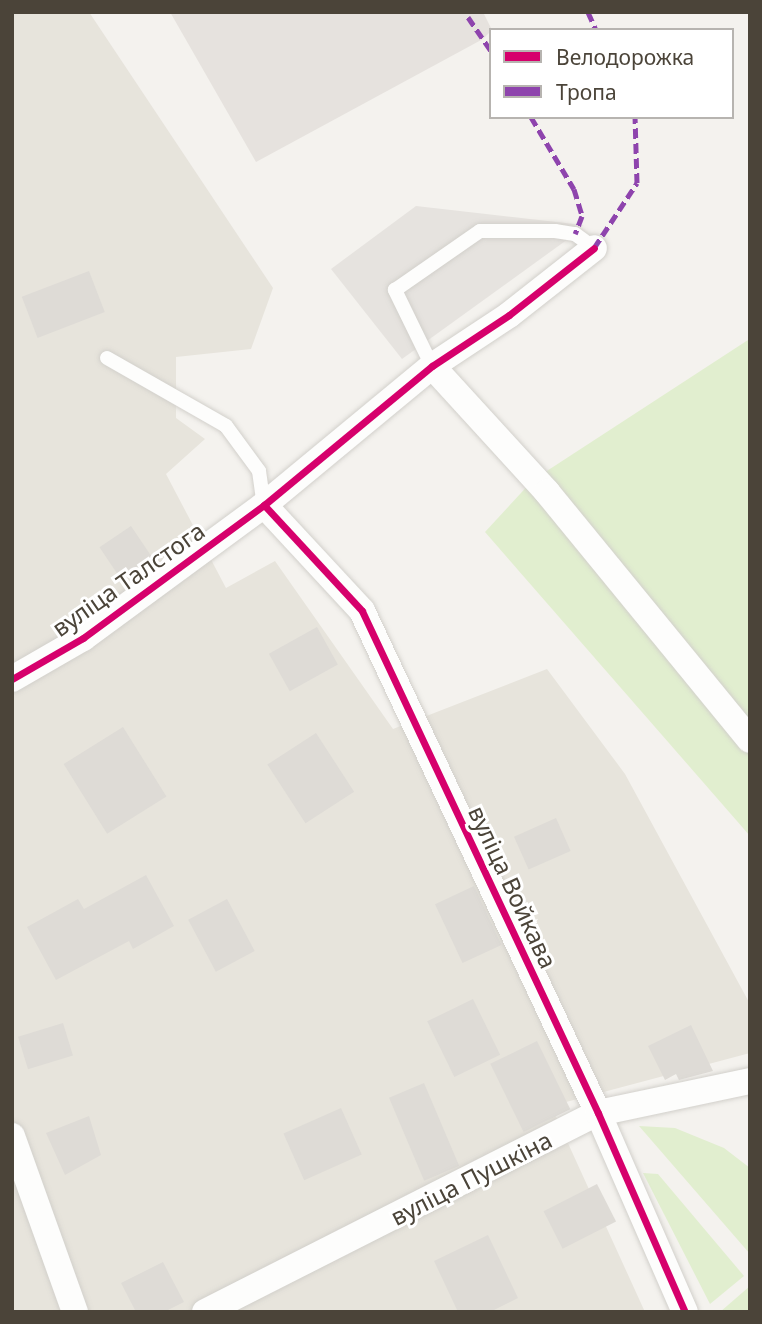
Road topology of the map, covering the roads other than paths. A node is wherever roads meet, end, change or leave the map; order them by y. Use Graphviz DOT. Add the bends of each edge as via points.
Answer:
graph roads {
  1 [pos="594,248"];
  2 [pos="107,358"];
  3 [pos="432,366"];
  4 [pos="264,505"];
  5 [pos="12,679"];
  6 [pos="750,740"];
  7 [pos="750,1081"];
  8 [pos="598,1113"];
  9 [pos="12,1136"];
  10 [pos="75,1312"];
  11 [pos="205,1312"];
  12 [pos="685,1312"];
  1 -- 3 [label="street, вуліца Талстога" via="509,315"];
  1 -- 3 [label="lane" via="575,234 555,231 480,231 395,290"];
  2 -- 4 [label="lane" via="226,426 259,471"];
  3 -- 4 [label="street, вуліца Талстога"];
  3 -- 6 [label="street" via="547,492"];
  4 -- 5 [label="street, вуліца Талстога" via="83,638"];
  4 -- 8 [label="street, вуліца Войкава" via="362,611"];
  7 -- 8 [label="street, вуліца Пушкіна"];
  8 -- 11 [label="street, вуліца Пушкіна"];
  8 -- 12 [label="street, вуліца Войкава"];
  9 -- 10 [label="street"];
}
